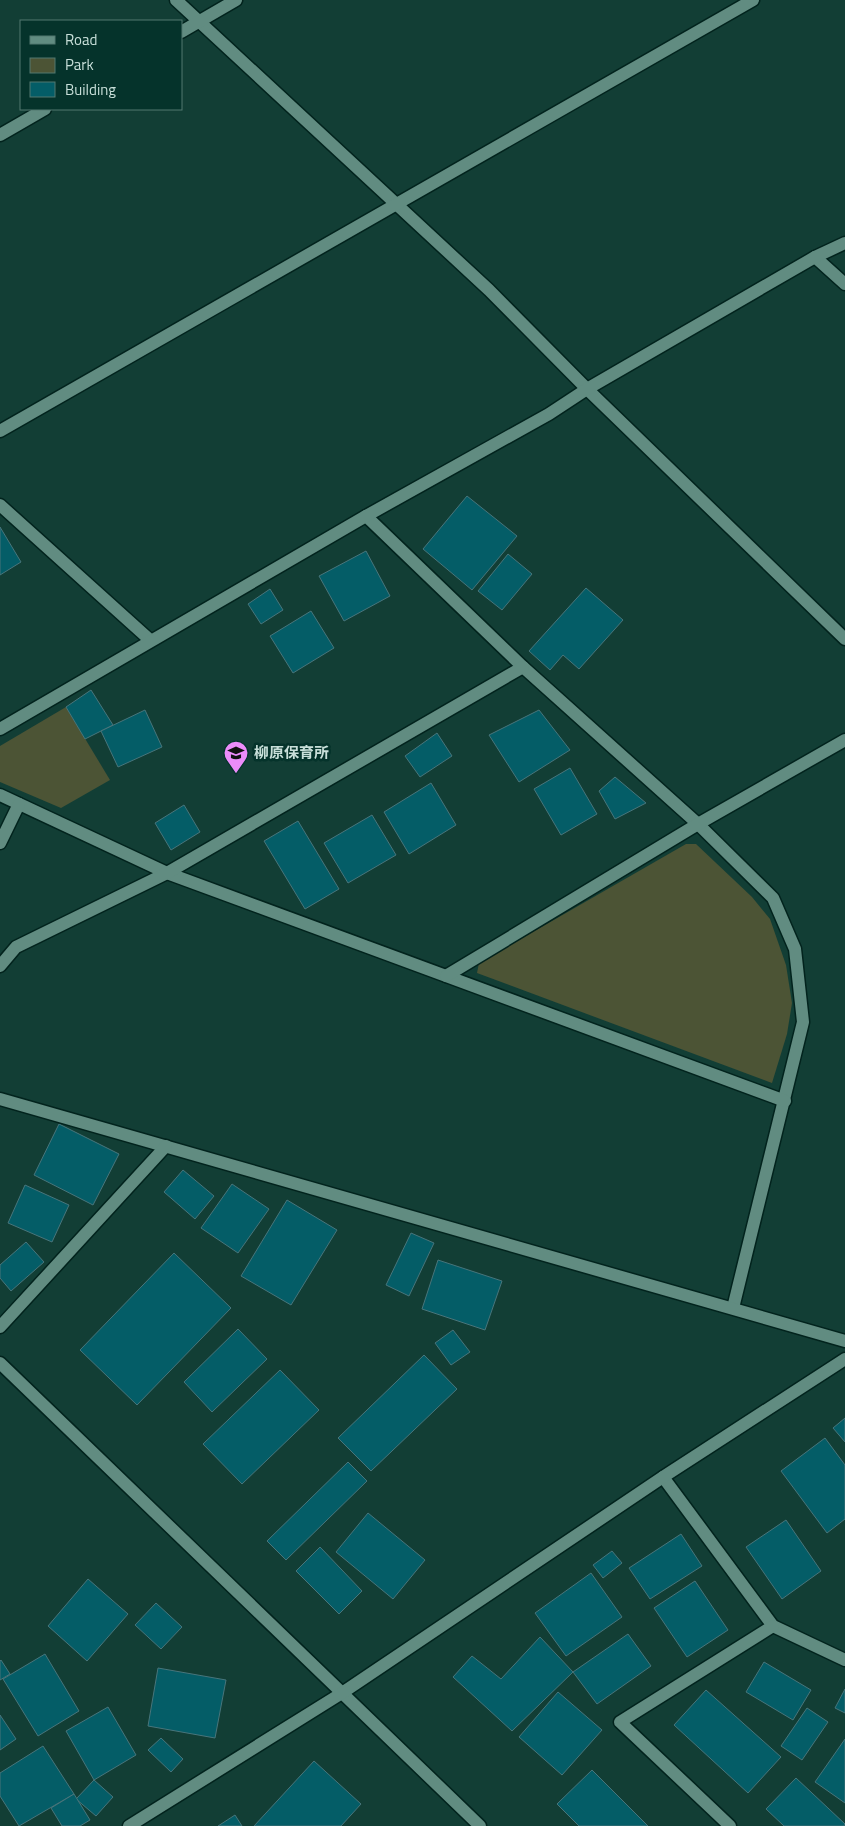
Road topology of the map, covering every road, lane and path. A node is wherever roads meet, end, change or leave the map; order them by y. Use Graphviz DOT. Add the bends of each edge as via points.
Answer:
graph roads {
  1 [pos="176,0"];
  2 [pos="236,0"];
  3 [pos="753,0"];
  4 [pos="200,22"];
  5 [pos="182,31"];
  6 [pos="43,110"];
  7 [pos="0,135"];
  8 [pos="398,204"];
  9 [pos="845,244"];
  10 [pos="815,257"];
  11 [pos="845,284"];
  12 [pos="587,390"];
  13 [pos="0,431"];
  14 [pos="0,504"];
  15 [pos="366,516"];
  16 [pos="845,639"];
  17 [pos="150,640"];
  18 [pos="523,667"];
  19 [pos="0,729"];
  20 [pos="845,740"];
  21 [pos="0,795"];
  22 [pos="19,804"];
  23 [pos="698,824"];
  24 [pos="0,843"];
  25 [pos="167,873"];
  26 [pos="0,966"];
  27 [pos="446,976"];
  28 [pos="0,1099"];
  29 [pos="785,1101"];
  30 [pos="166,1146"];
  31 [pos="733,1308"];
  32 [pos="0,1327"];
  33 [pos="845,1341"];
  34 [pos="845,1359"];
  35 [pos="0,1363"];
  36 [pos="663,1477"];
  37 [pos="774,1626"];
  38 [pos="845,1660"];
  39 [pos="342,1693"];
  40 [pos="129,1826"];
  41 [pos="480,1826"];
  42 [pos="730,1826"];
  1 -- 4 [label="street"];
  2 -- 4 [label="street"];
  3 -- 8 [label="street"];
  4 -- 5 [label="street"];
  4 -- 8 [label="street"];
  6 -- 7 [label="street"];
  8 -- 12 [label="street" via="489,290"];
  8 -- 13 [label="street"];
  9 -- 10 [label="street"];
  10 -- 11 [label="street"];
  10 -- 12 [label="street"];
  12 -- 15 [label="street"];
  12 -- 16 [label="street"];
  14 -- 17 [label="street"];
  15 -- 17 [label="street"];
  15 -- 18 [label="street"];
  17 -- 19 [label="street"];
  18 -- 23 [label="street"];
  18 -- 25 [label="street"];
  20 -- 23 [label="street"];
  21 -- 22 [label="street"];
  22 -- 24 [label="street"];
  22 -- 25 [label="street"];
  23 -- 27 [label="street"];
  23 -- 29 [label="street" via="773,898 796,950 803,1022"];
  25 -- 26 [label="street" via="16,946"];
  25 -- 27 [label="street"];
  27 -- 29 [label="street"];
  28 -- 30 [label="street"];
  29 -- 31 [label="street"];
  30 -- 31 [label="street"];
  30 -- 32 [label="street"];
  31 -- 33 [label="street"];
  34 -- 36 [label="street"];
  35 -- 39 [label="street"];
  36 -- 37 [label="street"];
  36 -- 39 [label="street"];
  37 -- 38 [label="street"];
  37 -- 42 [label="street" via="620,1722"];
  39 -- 40 [label="street"];
  39 -- 41 [label="street"];
}
